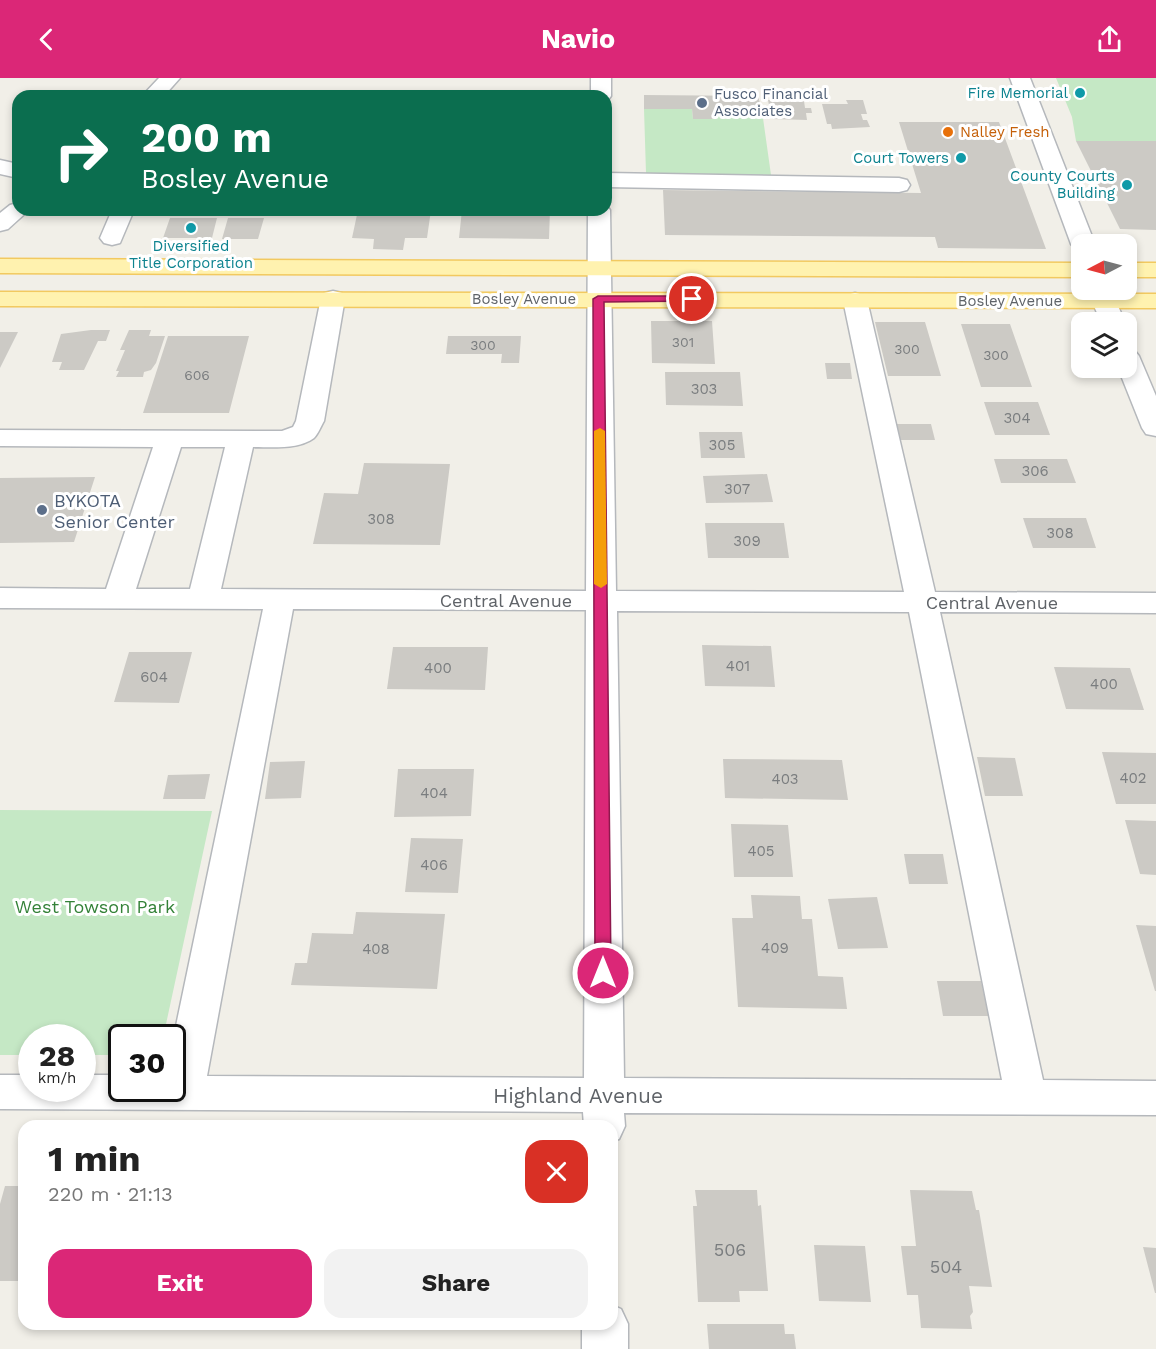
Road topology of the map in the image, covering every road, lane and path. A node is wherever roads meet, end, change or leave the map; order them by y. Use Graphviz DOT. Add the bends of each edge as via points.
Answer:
graph roads {
  1 [pos="170,78"];
  2 [pos="1020,78"];
  3 [pos="158,90"];
  4 [pos="612,180"];
  5 [pos="899,185"];
  6 [pos="12,215"];
  7 [pos="121,216"];
  8 [pos="599,216"];
  9 [pos="0,224"];
  10 [pos="1079,234"];
  11 [pos="112,238"];
  12 [pos="0,266"];
  13 [pos="598,268"];
  14 [pos="1071,270"];
  15 [pos="1137,270"];
  16 [pos="1156,270"];
  17 [pos="0,298"];
  18 [pos="333,298"];
  19 [pos="598,299"];
  20 [pos="855,300"];
  21 [pos="1156,301"];
  22 [pos="1105,304"];
  23 [pos="1135,378"];
  24 [pos="1156,428"];
  25 [pos="0,438"];
  26 [pos="170,438"];
  27 [pos="241,439"];
  28 [pos="0,598"];
  29 [pos="118,598"];
  30 [pos="203,599"];
  31 [pos="280,599"];
  32 [pos="601,601"];
  33 [pos="922,602"];
  34 [pos="1156,603"];
  35 [pos="186,1078"];
  36 [pos="0,1092"];
  37 [pos="108,1093"];
  38 [pos="186,1093"];
  39 [pos="1026,1097"];
  40 [pos="1156,1098"];
  41 [pos="604,1111"];
  42 [pos="605,1330"];
  43 [pos="605,1349"];
  1 -- 3 [label="street"];
  2 -- 10 [label="street"];
  4 -- 5 [label="street"];
  6 -- 9 [label="street"];
  7 -- 11 [label="street"];
  8 -- 13 [label="street"];
  12 -- 13 [label="main road, Bosley Avenue"];
  13 -- 14 [label="main road, Bosley Avenue"];
  13 -- 19 [label="street"];
  15 -- 16 [label="main road"];
  17 -- 18 [label="main road, Bosley Avenue"];
  18 -- 19 [label="main road, Bosley Avenue"];
  18 -- 27 [label="street" via="310,421 304,432 285,439"];
  19 -- 20 [label="main road, Bosley Avenue"];
  19 -- 32 [label="street"];
  20 -- 22 [label="main road, Bosley Avenue"];
  20 -- 33 [label="street"];
  21 -- 22 [label="main road, Bosley Avenue"];
  23 -- 24 [label="street"];
  25 -- 26 [label="street"];
  26 -- 27 [label="street"];
  26 -- 29 [label="street"];
  27 -- 30 [label="street"];
  28 -- 29 [label="street, Central Avenue"];
  29 -- 30 [label="street, Central Avenue"];
  30 -- 31 [label="street, Central Avenue"];
  31 -- 32 [label="street, Central Avenue"];
  31 -- 35 [label="street"];
  32 -- 33 [label="street, Central Avenue"];
  32 -- 41 [label="street"];
  33 -- 34 [label="street, Central Avenue"];
  33 -- 39 [label="street"];
  36 -- 37 [label="street, Highland Avenue"];
  38 -- 41 [label="street, Highland Avenue"];
  39 -- 40 [label="street, Highland Avenue"];
  39 -- 41 [label="street, Highland Avenue"];
  42 -- 43 [label="street"];
}
